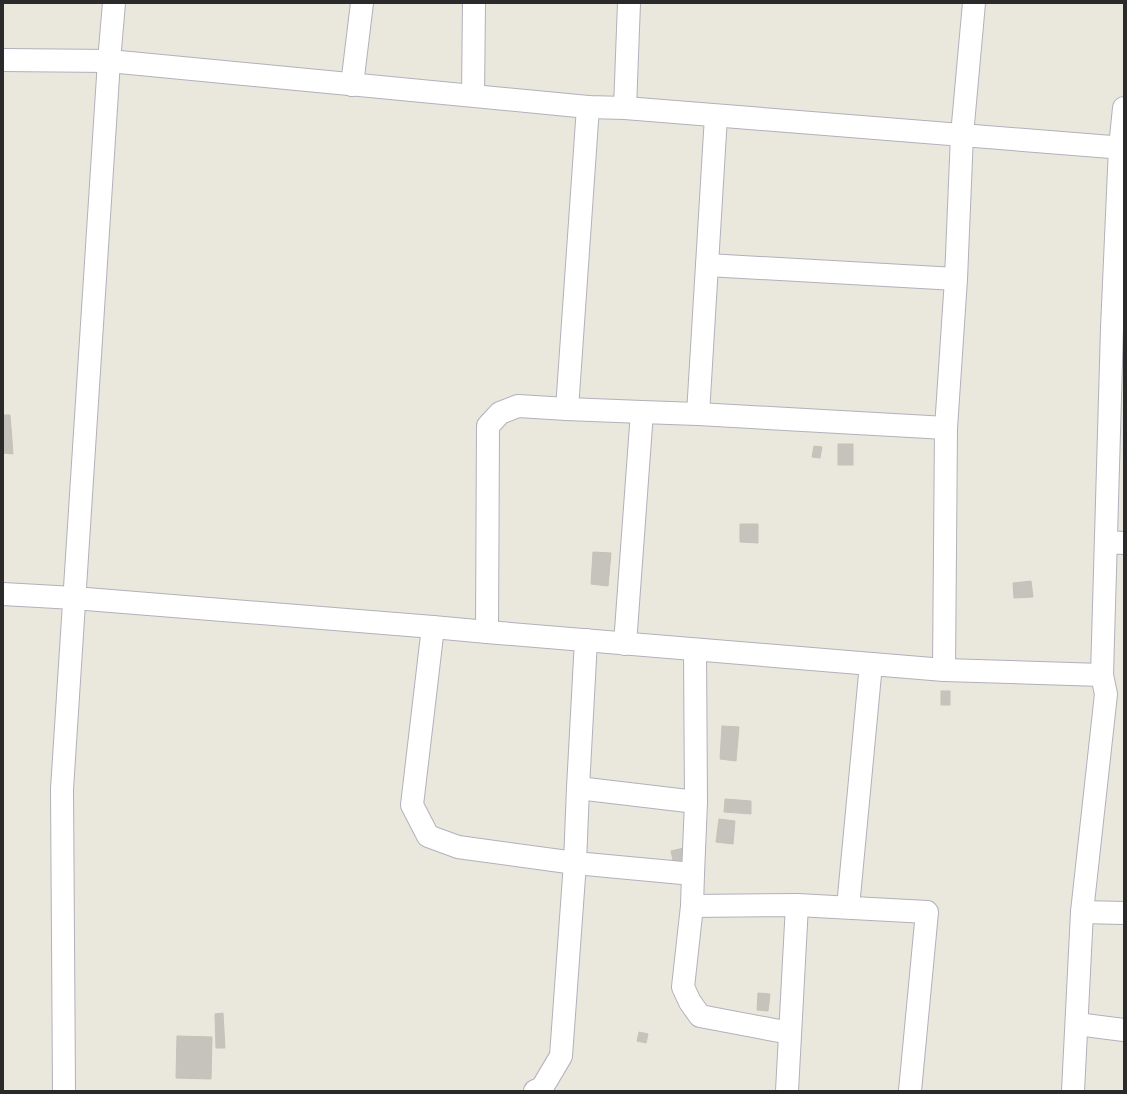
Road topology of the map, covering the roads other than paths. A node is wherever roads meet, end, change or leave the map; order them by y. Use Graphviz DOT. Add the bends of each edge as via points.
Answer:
graph roads {
  1 [pos="114,3"];
  2 [pos="362,3"];
  3 [pos="474,3"];
  4 [pos="629,3"];
  5 [pos="974,3"];
  6 [pos="3,60"];
  7 [pos="109,61"];
  8 [pos="352,85"];
  9 [pos="473,95"];
  10 [pos="588,107"];
  11 [pos="625,108"];
  12 [pos="1124,108"];
  13 [pos="716,116"];
  14 [pos="962,135"];
  15 [pos="1122,148"];
  16 [pos="707,266"];
  17 [pos="956,279"];
  18 [pos="567,409"];
  19 [pos="642,412"];
  20 [pos="698,414"];
  21 [pos="946,428"];
  22 [pos="1115,543"];
  23 [pos="3,594"];
  24 [pos="74,598"];
  25 [pos="434,626"];
  26 [pos="487,632"];
  27 [pos="586,640"];
  28 [pos="625,644"];
  29 [pos="695,650"];
  30 [pos="871,664"];
  31 [pos="944,670"];
  32 [pos="1111,688"];
  33 [pos="578,788"];
  34 [pos="696,802"];
  35 [pos="575,863"];
  36 [pos="694,874"];
  37 [pos="797,905"];
  38 [pos="692,906"];
  39 [pos="848,907"];
  40 [pos="1082,912"];
  41 [pos="1124,913"];
  42 [pos="1077,1024"];
  43 [pos="1124,1030"];
  44 [pos="790,1033"];
  45 [pos="64,1091"];
  46 [pos="536,1091"];
  47 [pos="787,1091"];
  48 [pos="910,1091"];
  49 [pos="1074,1091"];
  1 -- 7 [label="street"];
  2 -- 8 [label="street"];
  3 -- 9 [label="street"];
  4 -- 11 [label="street"];
  5 -- 14 [label="street"];
  6 -- 7 [label="street"];
  7 -- 8 [label="street"];
  7 -- 24 [label="street"];
  8 -- 9 [label="street"];
  9 -- 10 [label="street"];
  10 -- 11 [label="street"];
  10 -- 18 [label="street"];
  11 -- 13 [label="street"];
  12 -- 15 [label="street"];
  13 -- 14 [label="street"];
  13 -- 16 [label="street"];
  14 -- 15 [label="street"];
  14 -- 17 [label="street"];
  15 -- 22 [label="street" via="1112,336"];
  16 -- 17 [label="street"];
  16 -- 20 [label="street"];
  17 -- 21 [label="street"];
  18 -- 19 [label="street"];
  18 -- 26 [label="street" via="518,406 500,413 488,426"];
  19 -- 20 [label="street"];
  19 -- 28 [label="street"];
  20 -- 21 [label="street"];
  21 -- 31 [label="street"];
  22 -- 32 [label="street"];
  23 -- 24 [label="street"];
  24 -- 25 [label="street"];
  24 -- 45 [label="street" via="62,789"];
  25 -- 26 [label="street"];
  25 -- 35 [label="street" via="412,805 428,836 458,847"];
  26 -- 27 [label="street"];
  27 -- 28 [label="street"];
  27 -- 33 [label="street"];
  28 -- 29 [label="street"];
  29 -- 30 [label="street"];
  29 -- 34 [label="street"];
  30 -- 31 [label="street"];
  30 -- 39 [label="street"];
  31 -- 32 [label="street"];
  32 -- 40 [label="street"];
  33 -- 34 [label="street"];
  33 -- 35 [label="street"];
  34 -- 36 [label="street"];
  35 -- 36 [label="street"];
  35 -- 46 [label="street" via="561,1056 542,1088"];
  36 -- 38 [label="street"];
  37 -- 38 [label="street"];
  37 -- 39 [label="street"];
  37 -- 44 [label="street"];
  38 -- 44 [label="street" via="683,987 700,1016"];
  39 -- 48 [label="street" via="927,912"];
  40 -- 41 [label="street"];
  40 -- 42 [label="street"];
  42 -- 43 [label="street"];
  42 -- 49 [label="street"];
  44 -- 47 [label="street"];
}
